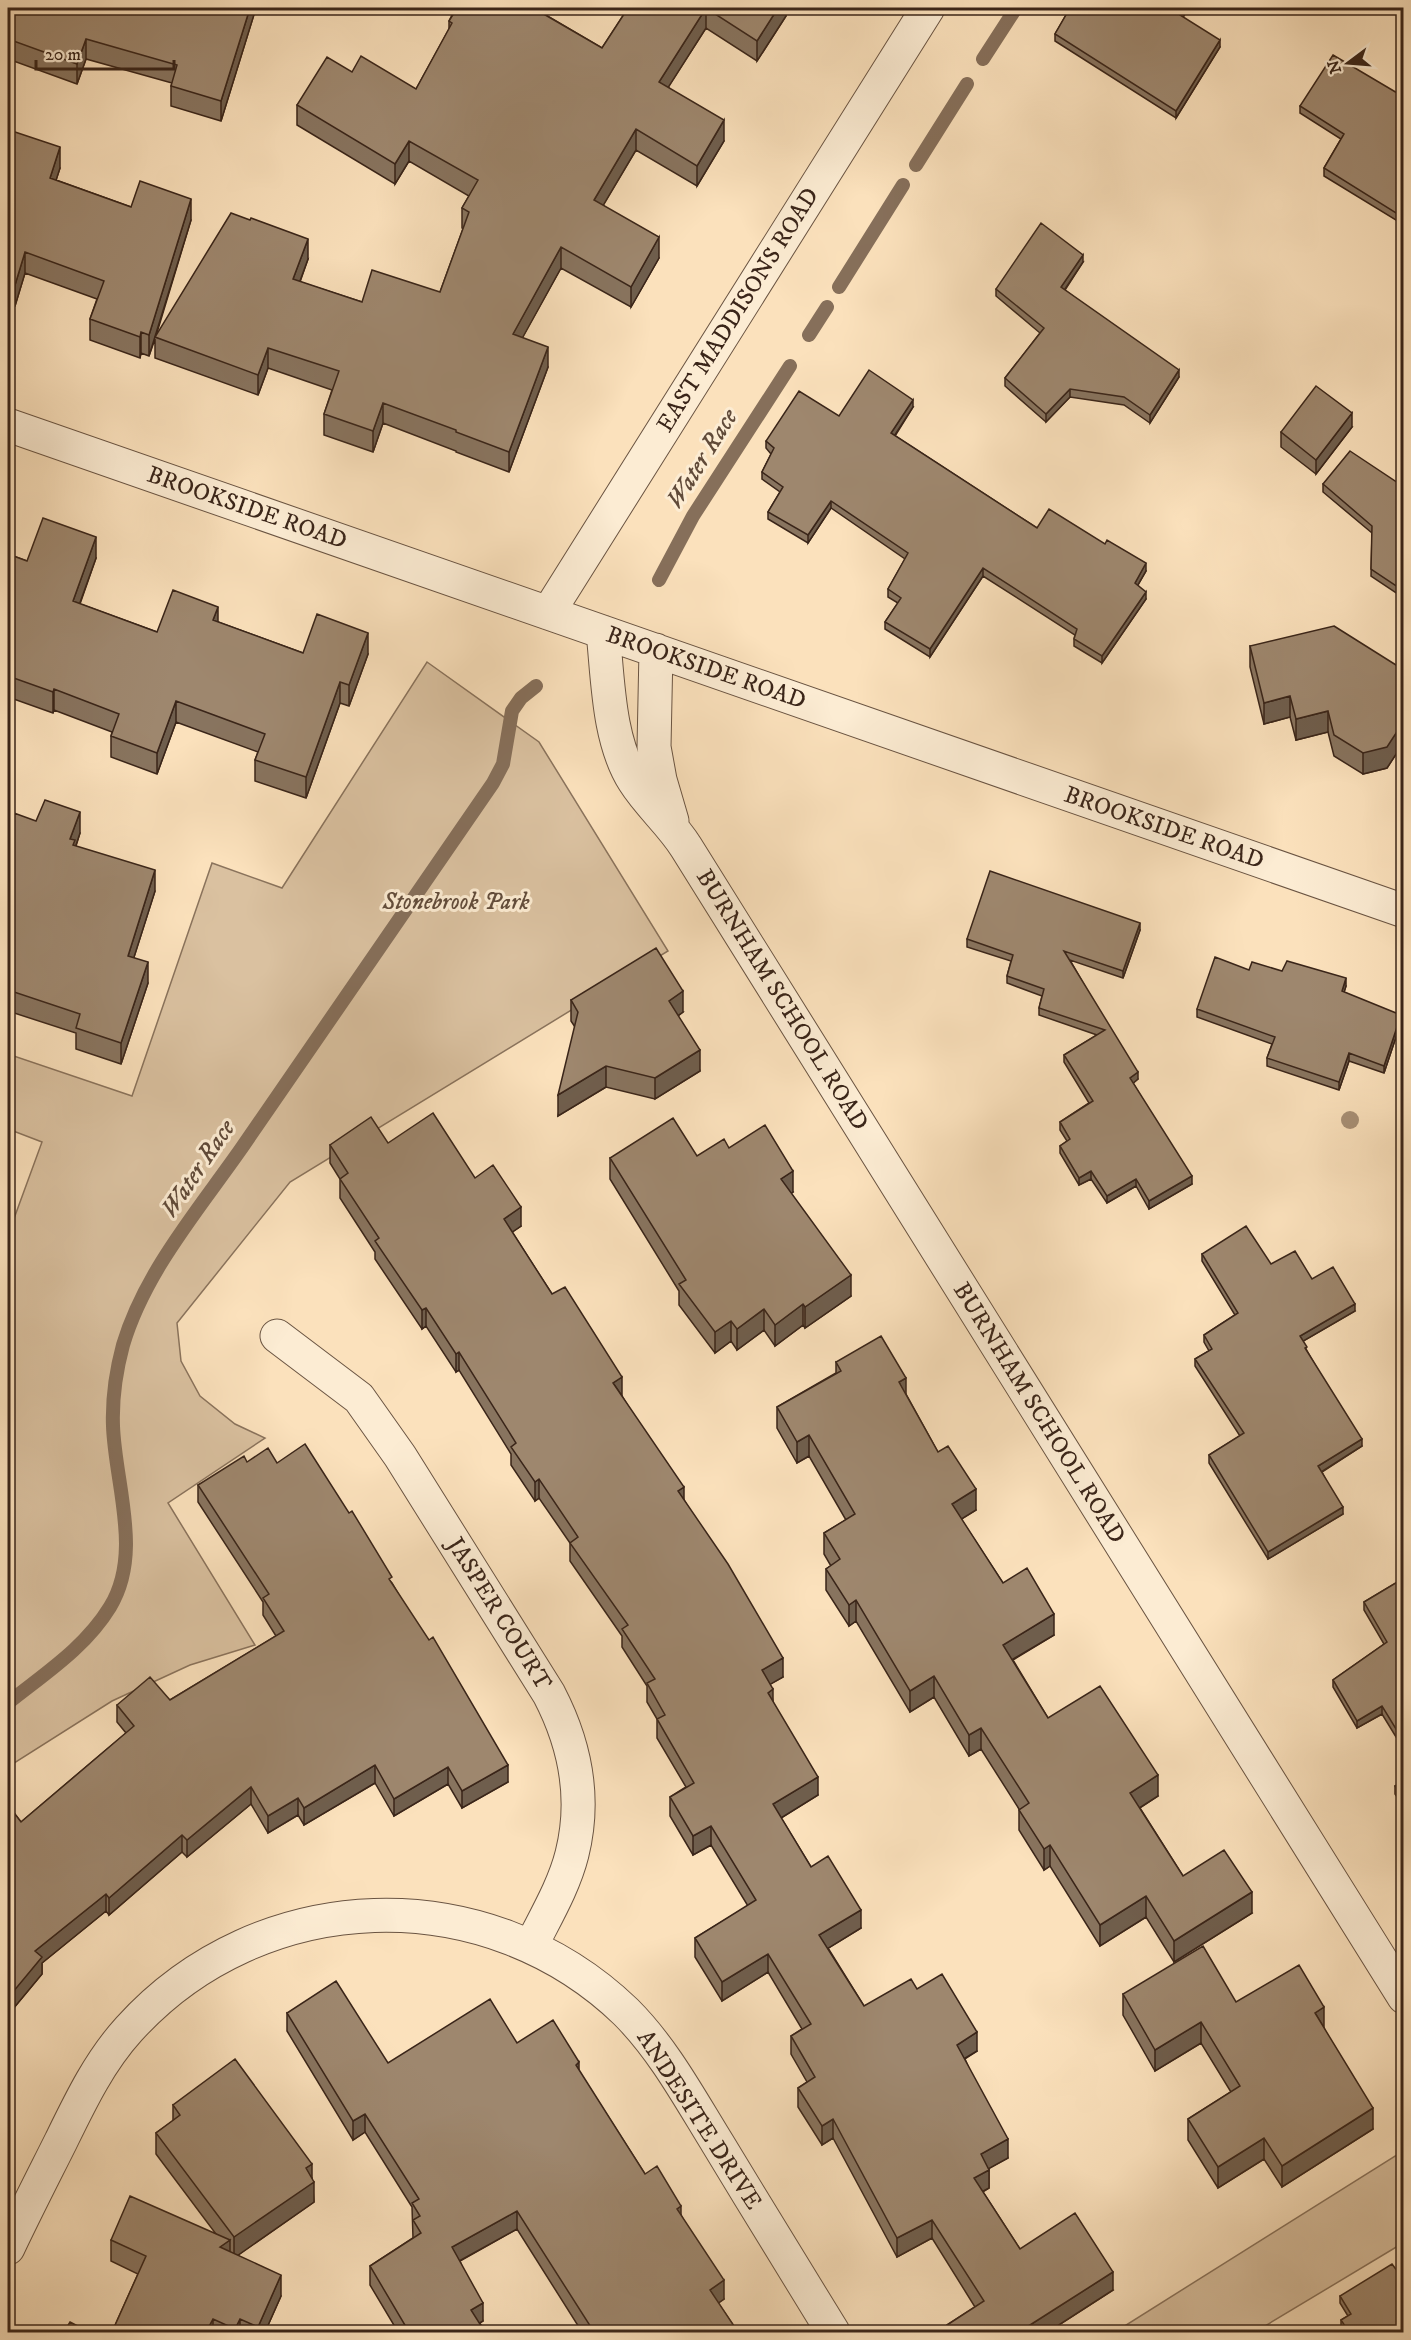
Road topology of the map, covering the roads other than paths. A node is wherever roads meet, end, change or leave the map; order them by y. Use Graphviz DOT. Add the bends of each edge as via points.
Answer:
graph roads {
  1 [pos="928,8"];
  2 [pos="8,425"];
  3 [pos="548,613"];
  4 [pos="603,632"];
  5 [pos="656,650"];
  6 [pos="675,828"];
  7 [pos="1404,911"];
  8 [pos="277,1336"];
  9 [pos="531,1946"];
  10 [pos="1404,1997"];
  11 [pos="8,2248"];
  12 [pos="833,2332"];
  1 -- 3 [label="street, EAST MADDISONS ROAD"];
  2 -- 3 [label="street, BROOKSIDE ROAD"];
  3 -- 4 [label="street, BROOKSIDE ROAD"];
  4 -- 5 [label="street, BROOKSIDE ROAD"];
  4 -- 6 [label="street, BURNHAM SCHOOL ROAD" via="621,753 636,784"];
  5 -- 6 [label="street, BURNHAM SCHOOL ROAD" via="654,747"];
  5 -- 7 [label="street, BROOKSIDE ROAD"];
  6 -- 10 [label="street, BURNHAM SCHOOL ROAD"];
  8 -- 9 [label="street, JASPER COURT" via="359,1398 400,1456 563,1722 578,1788 577,1826 572,1854 558,1891"];
  9 -- 11 [label="street, ANDESITE DRIVE" via="459,1923 377,1914 297,1926 221,1957 157,2002 104,2060"];
  9 -- 12 [label="street, ANDESITE DRIVE" via="598,1988 650,2039"];
}
